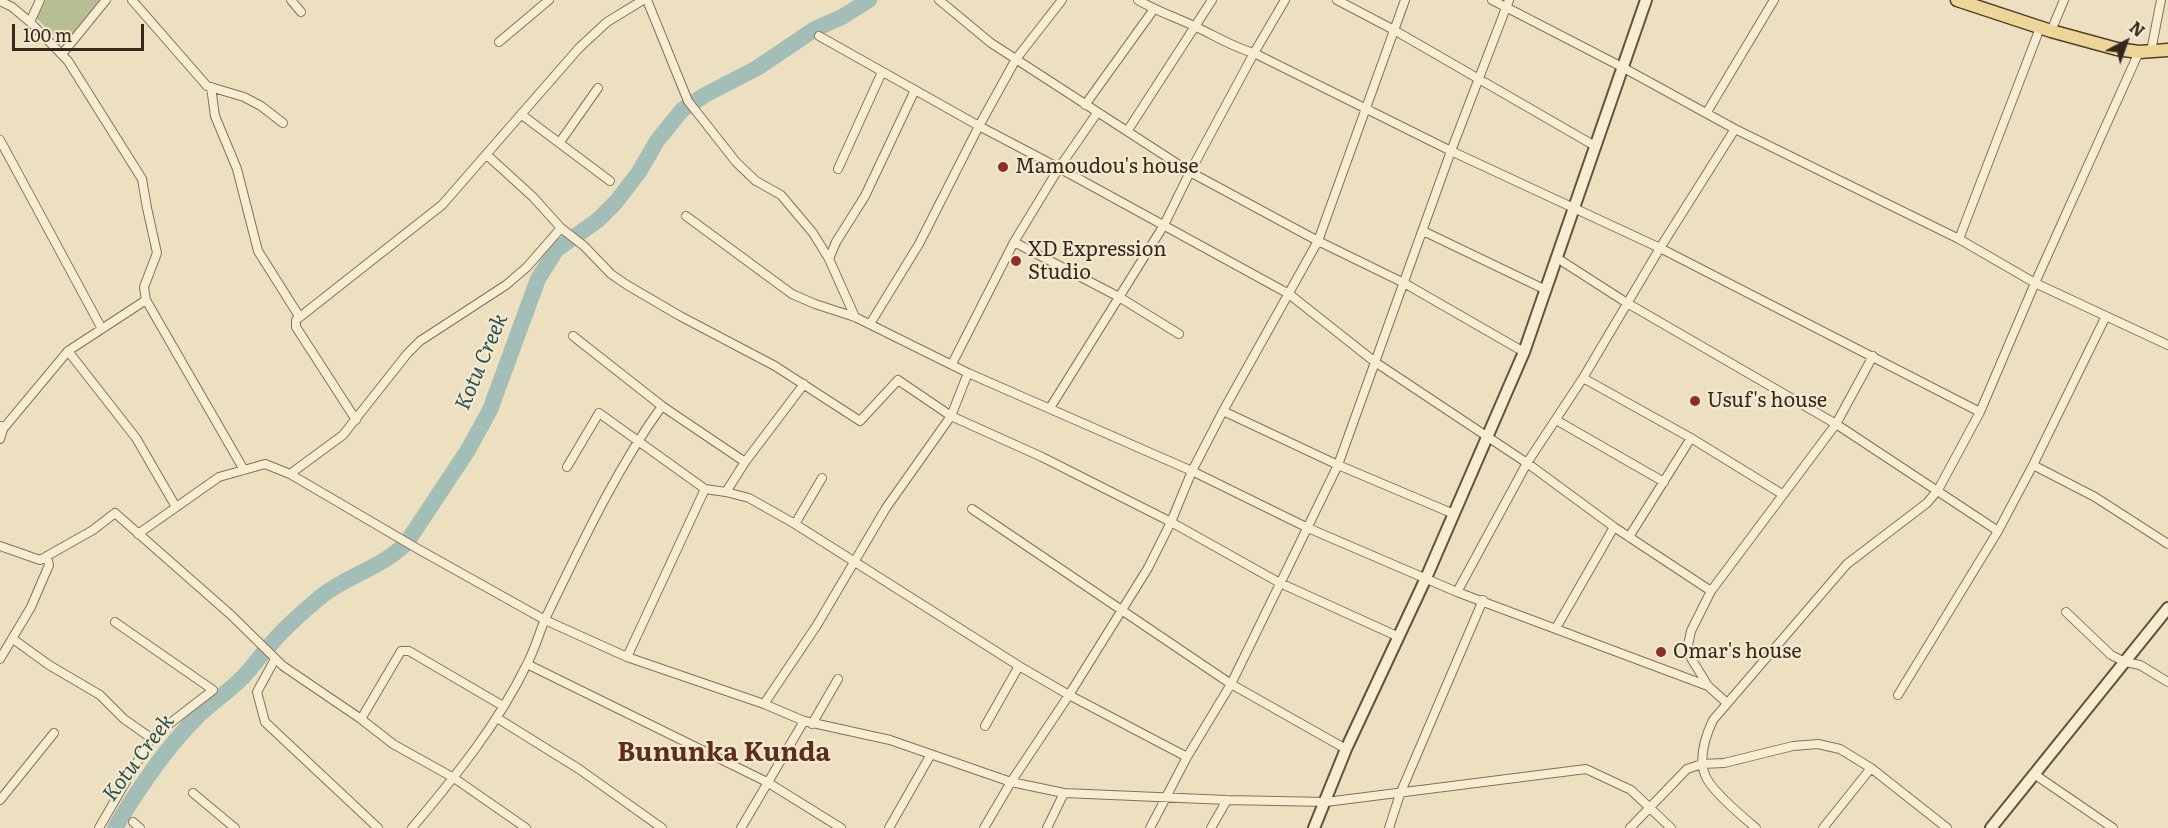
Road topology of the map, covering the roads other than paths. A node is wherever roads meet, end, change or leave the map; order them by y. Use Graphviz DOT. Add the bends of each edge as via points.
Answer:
graph roads {
  1 [pos="40,0"];
  2 [pos="106,0"];
  3 [pos="132,0"];
  4 [pos="291,0"];
  5 [pos="549,0"];
  6 [pos="645,0"];
  7 [pos="939,0"];
  8 [pos="1062,0"];
  9 [pos="1138,0"];
  10 [pos="1212,0"];
  11 [pos="1285,0"];
  12 [pos="1337,0"];
  13 [pos="1405,0"];
  14 [pos="1492,0"];
  15 [pos="1646,0"];
  16 [pos="1774,0"];
  17 [pos="1957,0"];
  18 [pos="2064,0"];
  19 [pos="2161,0"];
  20 [pos="0,1"];
  21 [pos="1508,4"];
  22 [pos="1154,9"];
  23 [pos="301,12"];
  24 [pos="30,21"];
  25 [pos="1196,27"];
  26 [pos="2046,29"];
  27 [pos="1394,30"];
  28 [pos="819,36"];
  29 [pos="499,42"];
  30 [pos="2168,50"];
  31 [pos="2145,51"];
  32 [pos="1254,53"];
  33 [pos="62,54"];
  34 [pos="1016,59"];
  35 [pos="1622,67"];
  36 [pos="882,72"];
  37 [pos="1480,80"];
  38 [pos="211,87"];
  39 [pos="597,88"];
  40 [pos="915,90"];
  41 [pos="1085,105"];
  42 [pos="1366,108"];
  43 [pos="1707,111"];
  44 [pos="1097,113"];
  45 [pos="522,115"];
  46 [pos="283,123"];
  47 [pos="979,126"];
  48 [pos="1735,129"];
  49 [pos="1128,130"];
  50 [pos="0,140"];
  51 [pos="560,142"];
  52 [pos="1595,146"];
  53 [pos="1451,151"];
  54 [pos="487,155"];
  55 [pos="1059,168"];
  56 [pos="838,169"];
  57 [pos="1190,172"];
  58 [pos="610,181"];
  59 [pos="1574,207"];
  60 [pos="686,216"];
  61 [pos="1164,225"];
  62 [pos="561,228"];
  63 [pos="1423,231"];
  64 [pos="1959,239"];
  65 [pos="1318,241"];
  66 [pos="1014,242"];
  67 [pos="1660,248"];
  68 [pos="1557,258"];
  69 [pos="829,259"];
  70 [pos="1404,283"];
  71 [pos="2035,284"];
  72 [pos="1546,290"];
  73 [pos="1289,294"];
  74 [pos="1119,297"];
  75 [pos="146,300"];
  76 [pos="1627,303"];
  77 [pos="299,316"];
  78 [pos="2106,316"];
  79 [pos="855,317"];
  80 [pos="870,324"];
  81 [pos="102,329"];
  82 [pos="1179,334"];
  83 [pos="573,336"];
  84 [pos="2168,345"];
  85 [pos="68,351"];
  86 [pos="1524,352"];
  87 [pos="1874,356"];
  88 [pos="1375,362"];
  89 [pos="952,364"];
  90 [pos="968,373"];
  91 [pos="1583,378"];
  92 [pos="804,384"];
  93 [pos="662,406"];
  94 [pos="1050,408"];
  95 [pos="1223,411"];
  96 [pos="1980,412"];
  97 [pos="951,416"];
  98 [pos="356,420"];
  99 [pos="1556,420"];
  100 [pos="1836,424"];
  101 [pos="2,427"];
  102 [pos="1487,436"];
  103 [pos="1691,438"];
  104 [pos="0,439"];
  105 [pos="638,440"];
  106 [pos="745,462"];
  107 [pos="1527,463"];
  108 [pos="1338,465"];
  109 [pos="2033,465"];
  110 [pos="567,466"];
  111 [pos="244,470"];
  112 [pos="1192,471"];
  113 [pos="290,474"];
  114 [pos="822,478"];
  115 [pos="1664,482"];
  116 [pos="705,489"];
  117 [pos="1938,490"];
  118 [pos="726,492"];
  119 [pos="1782,494"];
  120 [pos="176,507"];
  121 [pos="972,508"];
  122 [pos="1454,514"];
  123 [pos="1171,522"];
  124 [pos="795,524"];
  125 [pos="1614,527"];
  126 [pos="1308,528"];
  127 [pos="1998,531"];
  128 [pos="138,534"];
  129 [pos="1629,537"];
  130 [pos="2168,544"];
  131 [pos="0,546"];
  132 [pos="47,556"];
  133 [pos="854,560"];
  134 [pos="1426,578"];
  135 [pos="1280,583"];
  136 [pos="1711,591"];
  137 [pos="1457,592"];
  138 [pos="1483,600"];
  139 [pos="2168,608"];
  140 [pos="1123,609"];
  141 [pos="2066,612"];
  142 [pos="545,620"];
  143 [pos="115,622"];
  144 [pos="1556,628"];
  145 [pos="1399,637"];
  146 [pos="13,639"];
  147 [pos="627,657"];
  148 [pos="275,659"];
  149 [pos="0,660"];
  150 [pos="2125,662"];
  151 [pos="527,664"];
  152 [pos="1019,666"];
  153 [pos="838,679"];
  154 [pos="2168,682"];
  155 [pos="1231,684"];
  156 [pos="1708,686"];
  157 [pos="1069,695"];
  158 [pos="1898,695"];
  159 [pos="1727,702"];
  160 [pos="764,704"];
  161 [pos="503,706"];
  162 [pos="497,718"];
  163 [pos="361,719"];
  164 [pos="808,722"];
  165 [pos="985,726"];
  166 [pos="54,733"];
  167 [pos="151,738"];
  168 [pos="1346,749"];
  169 [pos="930,756"];
  170 [pos="1187,757"];
  171 [pos="1702,764"];
  172 [pos="1871,768"];
  173 [pos="2034,774"];
  174 [pos="454,778"];
  175 [pos="767,782"];
  176 [pos="1011,782"];
  177 [pos="193,793"];
  178 [pos="1064,793"];
  179 [pos="1400,794"];
  180 [pos="1166,797"];
  181 [pos="0,800"];
  182 [pos="1227,800"];
  183 [pos="1326,802"];
  184 [pos="1649,808"];
  185 [pos="133,822"];
  186 [pos="99,828"];
  187 [pos="140,828"];
  188 [pos="235,828"];
  189 [pos="378,828"];
  190 [pos="412,828"];
  191 [pos="525,828"];
  192 [pos="662,828"];
  193 [pos="741,828"];
  194 [pos="841,828"];
  195 [pos="890,828"];
  196 [pos="984,828"];
  197 [pos="1047,828"];
  198 [pos="1150,828"];
  199 [pos="1211,828"];
  200 [pos="1314,828"];
  201 [pos="1389,828"];
  202 [pos="1630,828"];
  203 [pos="1671,828"];
  204 [pos="1756,828"];
  205 [pos="1824,828"];
  206 [pos="1947,828"];
  207 [pos="1991,828"];
  208 [pos="2113,828"];
  1 -- 24 [label="street"];
  2 -- 33 [label="street"];
  3 -- 38 [label="street"];
  4 -- 23 [label="street"];
  5 -- 29 [label="street"];
  6 -- 45 [label="street" via="596,31"];
  6 -- 69 [label="street" via="690,104 748,174 791,205"];
  7 -- 34 [label="street" via="991,44"];
  8 -- 34 [label="street"];
  9 -- 22 [label="street"];
  10 -- 25 [label="street"];
  11 -- 32 [label="street"];
  12 -- 27 [label="street"];
  13 -- 27 [label="street"];
  14 -- 21 [label="street"];
  15 -- 35 [label="street"];
  16 -- 43 [label="street"];
  17 -- 26 [label="main road"];
  18 -- 26 [label="street"];
  19 -- 31 [label="street"];
  20 -- 24 [label="street"];
  21 -- 35 [label="street"];
  21 -- 37 [label="street"];
  22 -- 25 [label="street"];
  22 -- 41 [label="street"];
  24 -- 33 [label="street"];
  25 -- 32 [label="street"];
  25 -- 49 [label="street"];
  26 -- 31 [label="main road" via="2117,49"];
  26 -- 64 [label="street"];
  27 -- 37 [label="street"];
  27 -- 42 [label="street"];
  28 -- 36 [label="street"];
  30 -- 31 [label="main road"];
  31 -- 71 [label="street"];
  32 -- 42 [label="street"];
  32 -- 57 [label="street"];
  33 -- 75 [label="street" via="142,179 157,253 144,287"];
  34 -- 41 [label="street"];
  34 -- 47 [label="street"];
  35 -- 43 [label="street"];
  35 -- 52 [label="street"];
  36 -- 40 [label="street"];
  36 -- 56 [label="street"];
  37 -- 52 [label="street"];
  37 -- 53 [label="street"];
  38 -- 46 [label="street" via="244,97"];
  38 -- 77 [label="street" via="215,116 237,169 258,251"];
  39 -- 51 [label="street"];
  40 -- 47 [label="street"];
  40 -- 69 [label="street" via="865,196"];
  41 -- 44 [label="street"];
  42 -- 53 [label="street"];
  42 -- 65 [label="street"];
  43 -- 48 [label="street"];
  44 -- 49 [label="street"];
  44 -- 55 [label="street"];
  45 -- 51 [label="street"];
  45 -- 54 [label="street"];
  47 -- 55 [label="street"];
  47 -- 80 [label="street" via="919,244"];
  48 -- 64 [label="street"];
  48 -- 67 [label="street"];
  49 -- 57 [label="street"];
  50 -- 81 [label="street"];
  51 -- 58 [label="street"];
  52 -- 59 [label="street"];
  53 -- 59 [label="street"];
  53 -- 63 [label="street"];
  54 -- 62 [label="street"];
  54 -- 77 [label="street" via="427,219"];
  55 -- 61 [label="street"];
  55 -- 66 [label="street"];
  57 -- 61 [label="street"];
  57 -- 65 [label="street"];
  59 -- 67 [label="street"];
  59 -- 68 [label="street"];
  60 -- 79 [label="street" via="792,294"];
  61 -- 73 [label="street"];
  61 -- 74 [label="street"];
  62 -- 92 [label="street" via="627,285"];
  62 -- 98 [label="street" via="506,285 420,341"];
  63 -- 70 [label="street"];
  63 -- 72 [label="street"];
  64 -- 71 [label="street"];
  65 -- 70 [label="street"];
  65 -- 73 [label="street"];
  66 -- 74 [label="street"];
  66 -- 89 [label="street"];
  67 -- 76 [label="street"];
  67 -- 87 [label="street"];
  68 -- 72 [label="street"];
  68 -- 76 [label="street"];
  69 -- 79 [label="street"];
  70 -- 86 [label="street"];
  70 -- 88 [label="street"];
  71 -- 78 [label="street"];
  71 -- 96 [label="street"];
  72 -- 86 [label="street"];
  73 -- 88 [label="street"];
  73 -- 95 [label="street"];
  74 -- 82 [label="street"];
  74 -- 94 [label="street"];
  75 -- 81 [label="street"];
  75 -- 111 [label="street"];
  76 -- 91 [label="street"];
  76 -- 100 [label="street"];
  77 -- 98 [label="street" via="296,327"];
  78 -- 84 [label="street"];
  78 -- 109 [label="street"];
  79 -- 80 [label="street"];
  80 -- 89 [label="street"];
  81 -- 85 [label="street"];
  83 -- 93 [label="street"];
  85 -- 101 [label="street"];
  85 -- 120 [label="street" via="136,438"];
  86 -- 102 [label="street"];
  87 -- 96 [label="street"];
  87 -- 100 [label="street"];
  88 -- 102 [label="street"];
  88 -- 108 [label="street"];
  89 -- 90 [label="street"];
  90 -- 94 [label="street"];
  90 -- 97 [label="street"];
  91 -- 99 [label="street"];
  91 -- 103 [label="street"];
  92 -- 97 [label="street" via="860,421 897,380"];
  92 -- 106 [label="street"];
  93 -- 105 [label="street"];
  93 -- 106 [label="street"];
  94 -- 112 [label="street"];
  95 -- 108 [label="street"];
  95 -- 112 [label="street"];
  96 -- 117 [label="street"];
  97 -- 123 [label="street"];
  97 -- 133 [label="street"];
  98 -- 113 [label="street" via="332,444"];
  99 -- 107 [label="street"];
  99 -- 115 [label="street"];
  100 -- 117 [label="street"];
  100 -- 119 [label="street"];
  101 -- 104 [label="street"];
  102 -- 107 [label="street"];
  102 -- 122 [label="street"];
  103 -- 115 [label="street"];
  103 -- 119 [label="street"];
  105 -- 110 [label="street" via="599,413"];
  105 -- 116 [label="street"];
  105 -- 142 [label="street"];
  106 -- 118 [label="street"];
  107 -- 125 [label="street"];
  107 -- 137 [label="street"];
  108 -- 122 [label="street"];
  108 -- 126 [label="street"];
  109 -- 127 [label="street"];
  109 -- 130 [label="street" via="2095,497"];
  111 -- 113 [label="street" via="265,464"];
  111 -- 120 [label="street" via="219,477"];
  112 -- 123 [label="street"];
  112 -- 126 [label="street"];
  113 -- 142 [label="street"];
  114 -- 124 [label="street"];
  115 -- 129 [label="street"];
  116 -- 118 [label="street"];
  116 -- 147 [label="street"];
  117 -- 127 [label="street"];
  117 -- 159 [label="street" via="1927,503 1847,564"];
  118 -- 124 [label="street" via="749,498"];
  119 -- 136 [label="street"];
  120 -- 128 [label="street"];
  121 -- 140 [label="street"];
  122 -- 134 [label="street"];
  123 -- 135 [label="street"];
  123 -- 140 [label="street"];
  124 -- 133 [label="street"];
  125 -- 129 [label="street"];
  125 -- 144 [label="street"];
  126 -- 134 [label="street"];
  126 -- 135 [label="street"];
  127 -- 158 [label="street"];
  128 -- 132 [label="street" via="115,513"];
  128 -- 148 [label="street"];
  129 -- 136 [label="street"];
  131 -- 132 [label="street" via="40,560"];
  132 -- 146 [label="street" via="49,566"];
  133 -- 152 [label="street"];
  133 -- 160 [label="street" via="817,625"];
  134 -- 137 [label="street"];
  134 -- 145 [label="street"];
  135 -- 145 [label="street"];
  135 -- 155 [label="street"];
  136 -- 156 [label="street" via="1688,645 1691,658"];
  137 -- 138 [label="street"];
  138 -- 144 [label="street"];
  138 -- 179 [label="street"];
  139 -- 150 [label="street"];
  140 -- 155 [label="street"];
  140 -- 157 [label="street"];
  141 -- 150 [label="street" via="2111,655"];
  142 -- 147 [label="street"];
  142 -- 151 [label="street"];
  143 -- 167 [label="street" via="213,690"];
  144 -- 156 [label="street"];
  145 -- 168 [label="street"];
  146 -- 149 [label="street"];
  146 -- 167 [label="street" via="100,695"];
  147 -- 160 [label="street"];
  148 -- 163 [label="street"];
  148 -- 189 [label="street" via="257,692 265,722"];
  150 -- 154 [label="street" via="2140,665"];
  150 -- 173 [label="street"];
  151 -- 161 [label="street"];
  151 -- 175 [label="street"];
  152 -- 157 [label="street"];
  152 -- 165 [label="street"];
  153 -- 164 [label="street"];
  155 -- 168 [label="street"];
  155 -- 170 [label="street"];
  156 -- 159 [label="street"];
  157 -- 170 [label="street"];
  157 -- 176 [label="street"];
  159 -- 171 [label="street" via="1705,737"];
  160 -- 164 [label="street"];
  161 -- 162 [label="street"];
  161 -- 163 [label="street" via="409,651 401,651"];
  162 -- 174 [label="street"];
  162 -- 192 [label="street" via="579,769"];
  163 -- 174 [label="street" via="393,744"];
  164 -- 169 [label="street" via="890,740"];
  164 -- 175 [label="street"];
  166 -- 181 [label="street"];
  167 -- 186 [label="street"];
  168 -- 183 [label="street"];
  169 -- 176 [label="street"];
  169 -- 195 [label="street"];
  170 -- 180 [label="street"];
  171 -- 172 [label="street" via="1818,744 1840,749"];
  171 -- 184 [label="street" via="1687,769"];
  171 -- 204 [label="street" via="1707,779"];
  172 -- 205 [label="street"];
  172 -- 206 [label="street"];
  173 -- 207 [label="street"];
  173 -- 208 [label="street"];
  174 -- 190 [label="street"];
  174 -- 191 [label="street"];
  175 -- 193 [label="street"];
  175 -- 194 [label="street"];
  176 -- 178 [label="street"];
  176 -- 196 [label="street"];
  177 -- 188 [label="street"];
  178 -- 180 [label="street"];
  178 -- 197 [label="street"];
  179 -- 183 [label="street"];
  179 -- 184 [label="street" via="1586,769 1631,790"];
  179 -- 201 [label="street"];
  180 -- 182 [label="street"];
  180 -- 198 [label="street"];
  182 -- 183 [label="street"];
  182 -- 199 [label="street"];
  183 -- 200 [label="street"];
  184 -- 202 [label="street"];
  184 -- 203 [label="street"];
  185 -- 187 [label="street"];
}
